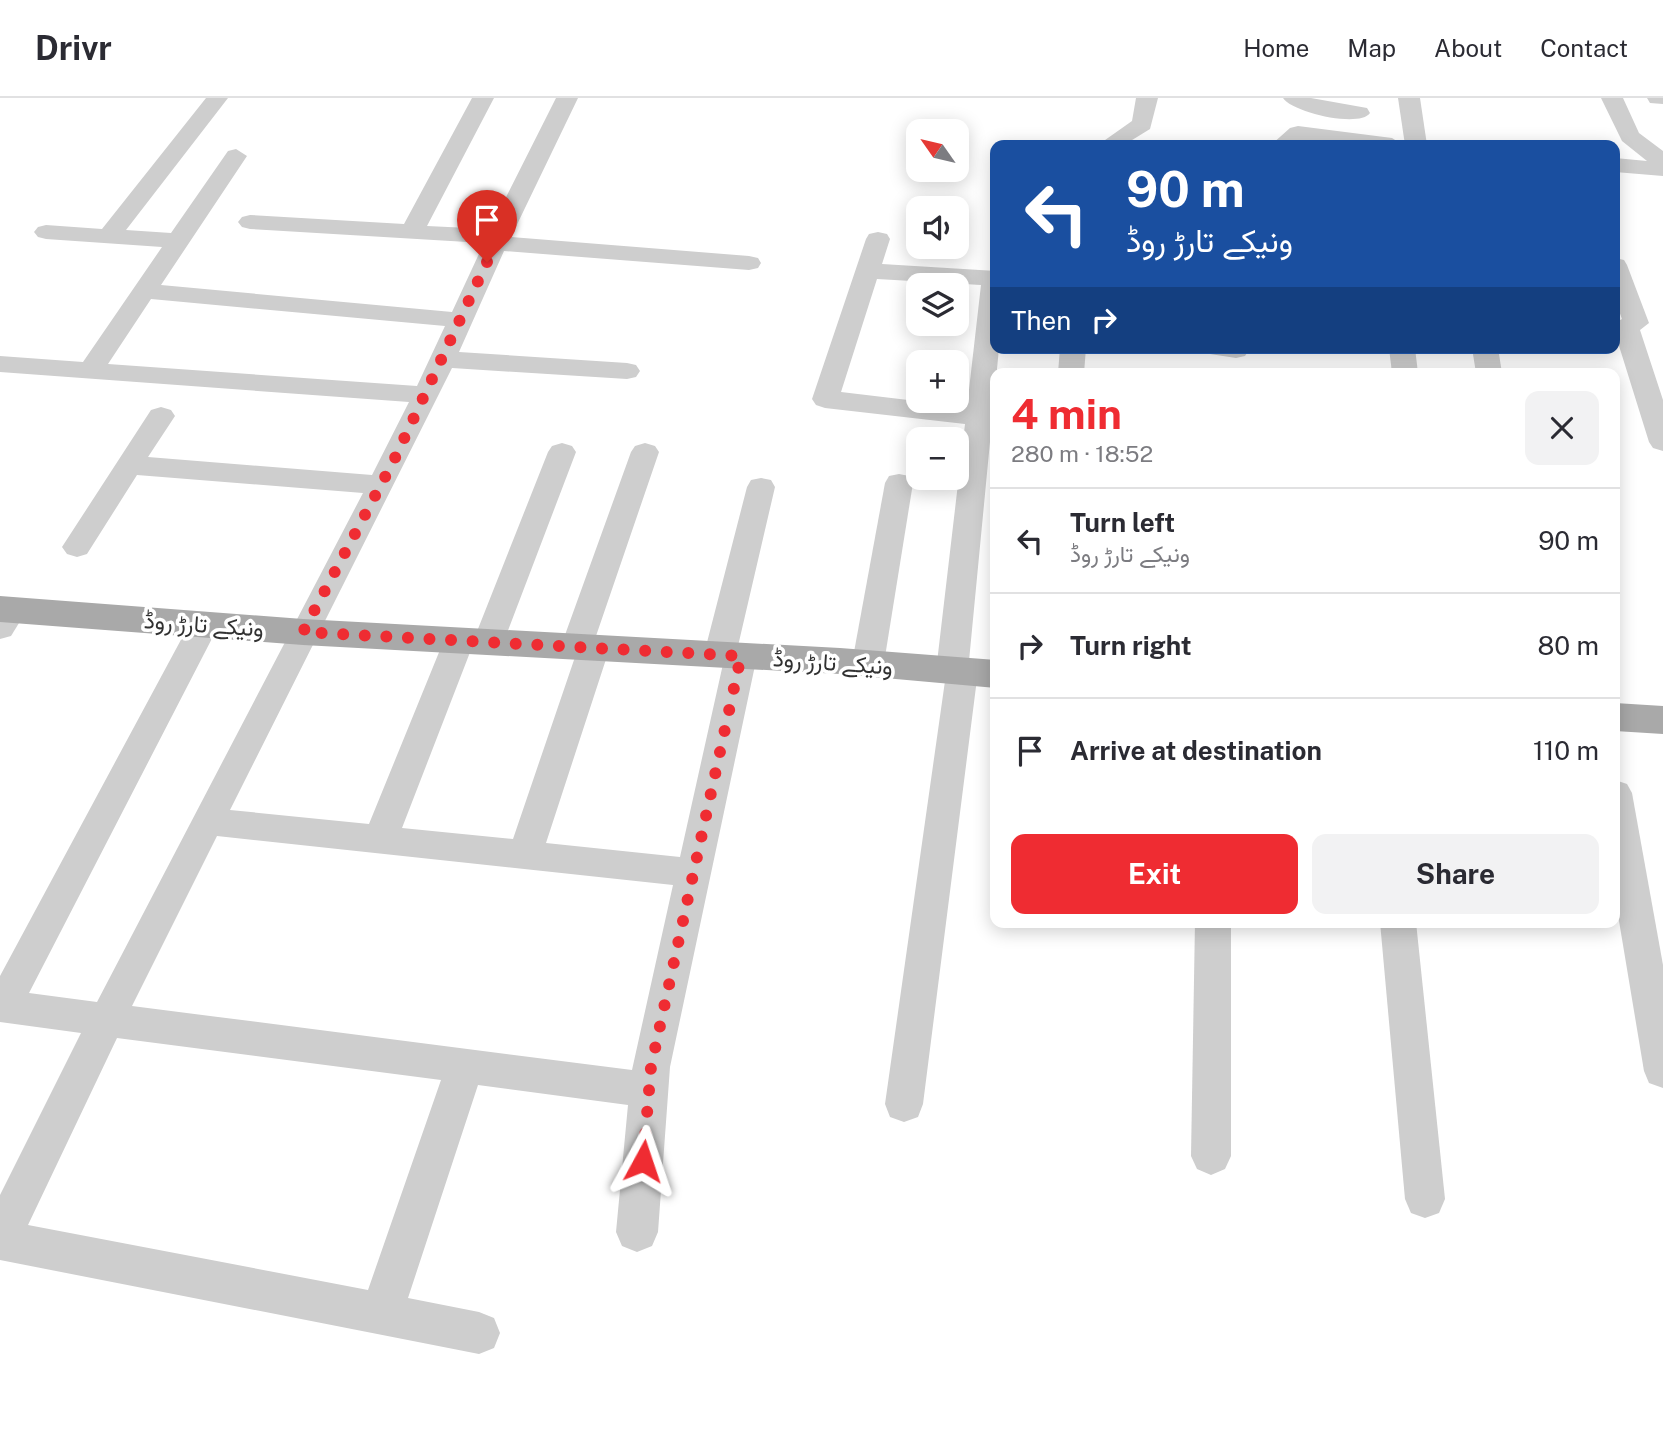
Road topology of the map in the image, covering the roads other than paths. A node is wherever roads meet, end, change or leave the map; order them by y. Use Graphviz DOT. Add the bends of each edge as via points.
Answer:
graph roads {
  1 [pos="217,98"];
  2 [pos="483,98"];
  3 [pos="567,98"];
  4 [pos="1147,98"];
  5 [pos="1294,98"];
  6 [pos="1409,98"];
  7 [pos="1612,98"];
  8 [pos="1658,98"];
  9 [pos="1663,99"];
  10 [pos="1358,106"];
  11 [pos="1101,139"];
  12 [pos="1289,140"];
  13 [pos="1338,140"];
  14 [pos="1364,140"];
  15 [pos="1415,140"];
  16 [pos="236,156"];
  17 [pos="1663,162"];
  18 [pos="1620,165"];
  19 [pos="1663,169"];
  20 [pos="250,222"];
  21 [pos="46,232"];
  22 [pos="412,232"];
  23 [pos="108,237"];
  24 [pos="878,239"];
  25 [pos="497,240"];
  26 [pos="178,242"];
  27 [pos="749,262"];
  28 [pos="867,271"];
  29 [pos="990,278"];
  30 [pos="1620,279"];
  31 [pos="144,291"];
  32 [pos="461,320"];
  33 [pos="1621,323"];
  34 [pos="990,343"];
  35 [pos="442,359"];
  36 [pos="0,365"];
  37 [pos="90,371"];
  38 [pos="627,371"];
  39 [pos="425,396"];
  40 [pos="161,416"];
  41 [pos="984,422"];
  42 [pos="1663,442"];
  43 [pos="562,452"];
  44 [pos="645,452"];
  45 [pos="127,465"];
  46 [pos="899,483"];
  47 [pos="380,485"];
  48 [pos="761,487"];
  49 [pos="77,547"];
  50 [pos="4,616"];
  51 [pos="205,623"];
  52 [pos="303,632"];
  53 [pos="474,640"];
  54 [pos="585,646"];
  55 [pos="730,655"];
  56 [pos="867,663"];
  57 [pos="970,672"];
  58 [pos="1620,717"];
  59 [pos="1663,720"];
  60 [pos="207,821"];
  61 [pos="1620,822"];
  62 [pos="380,840"];
  63 [pos="525,855"];
  64 [pos="695,873"];
  65 [pos="1213,928"];
  66 [pos="1399,928"];
  67 [pos="2,1006"];
  68 [pos="106,1020"];
  69 [pos="465,1066"];
  70 [pos="1663,1071"];
  71 [pos="649,1090"];
  72 [pos="904,1104"];
  73 [pos="1211,1156"];
  74 [pos="1425,1199"];
  75 [pos="637,1232"];
  76 [pos="0,1239"];
  77 [pos="382,1314"];
  78 [pos="479,1333"];
  1 -- 23 [label="street"];
  2 -- 22 [label="street"];
  3 -- 25 [label="street"];
  4 -- 11 [label="street" via="1142,124"];
  5 -- 10 [label="street" via="1315,108"];
  6 -- 15 [label="street"];
  7 -- 17 [label="street" via="1630,136"];
  8 -- 9 [label="street"];
  10 -- 14 [label="street"];
  12 -- 13 [label="street" via="1298,134"];
  16 -- 26 [label="street"];
  18 -- 19 [label="street"];
  20 -- 22 [label="street"];
  21 -- 23 [label="street"];
  22 -- 25 [label="street"];
  23 -- 26 [label="street"];
  24 -- 28 [label="street"];
  25 -- 27 [label="street"];
  25 -- 32 [label="street"];
  26 -- 31 [label="street"];
  28 -- 29 [label="street"];
  28 -- 41 [label="street" via="825,399"];
  30 -- 33 [label="street" via="1636,323"];
  31 -- 32 [label="street"];
  31 -- 37 [label="street"];
  32 -- 35 [label="street"];
  33 -- 42 [label="street"];
  34 -- 41 [label="street"];
  35 -- 38 [label="street"];
  35 -- 39 [label="street"];
  36 -- 37 [label="street"];
  37 -- 39 [label="street"];
  39 -- 47 [label="street"];
  40 -- 45 [label="street"];
  41 -- 57 [label="street"];
  43 -- 53 [label="street"];
  44 -- 54 [label="street"];
  45 -- 47 [label="street"];
  45 -- 49 [label="street"];
  46 -- 56 [label="street"];
  47 -- 52 [label="street"];
  48 -- 55 [label="street"];
  50 -- 51 [label="main road, ونیکے تارڑ روڈ"];
  51 -- 52 [label="main road, ونیکے تارڑ روڈ"];
  51 -- 67 [label="street"];
  52 -- 53 [label="main road, ونیکے تارڑ روڈ"];
  52 -- 60 [label="street"];
  53 -- 54 [label="main road, ونیکے تارڑ روڈ"];
  53 -- 62 [label="street"];
  54 -- 55 [label="main road, ونیکے تارڑ روڈ"];
  54 -- 63 [label="street"];
  55 -- 56 [label="main road, ونیکے تارڑ روڈ"];
  55 -- 64 [label="street"];
  56 -- 57 [label="main road, ونیکے تارڑ روڈ"];
  57 -- 72 [label="street"];
  58 -- 59 [label="main road"];
  60 -- 62 [label="street"];
  60 -- 68 [label="street"];
  61 -- 70 [label="street"];
  62 -- 63 [label="street"];
  63 -- 64 [label="street"];
  64 -- 71 [label="street"];
  65 -- 73 [label="street"];
  66 -- 74 [label="street"];
  67 -- 68 [label="street"];
  68 -- 69 [label="street"];
  68 -- 76 [label="street"];
  69 -- 71 [label="street"];
  69 -- 77 [label="street"];
  71 -- 75 [label="street"];
  76 -- 77 [label="street"];
  77 -- 78 [label="street"];
}
